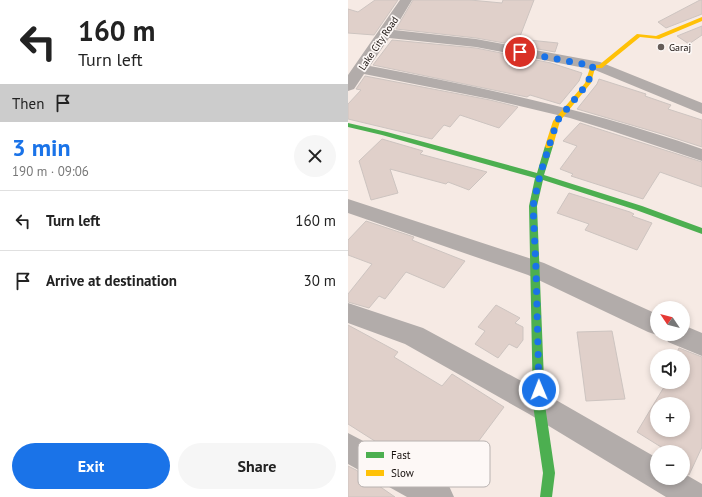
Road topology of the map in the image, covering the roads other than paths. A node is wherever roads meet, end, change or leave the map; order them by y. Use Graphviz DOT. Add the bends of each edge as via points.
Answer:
graph roads {
  1 [pos="406,0"];
  2 [pos="702,19"];
  3 [pos="385,33"];
  4 [pos="597,67"];
  5 [pos="361,69"];
  6 [pos="348,86"];
  7 [pos="702,110"];
  8 [pos="563,112"];
  9 [pos="348,125"];
  10 [pos="702,155"];
  11 [pos="540,175"];
  12 [pos="348,206"];
  13 [pos="702,231"];
  14 [pos="536,269"];
  15 [pos="348,313"];
  16 [pos="650,322"];
  17 [pos="690,340"];
  18 [pos="702,346"];
  19 [pos="539,405"];
  20 [pos="348,448"];
  21 [pos="358,453"];
  22 [pos="650,471"];
  23 [pos="675,485"];
  24 [pos="420,487"];
  25 [pos="438,497"];
  26 [pos="546,497"];
  27 [pos="695,497"];
  1 -- 3 [label="street, Lake City Road"];
  2 -- 4 [label="street" via="657,38 639,35"];
  3 -- 4 [label="street" via="476,43"];
  3 -- 5 [label="street, Lake City Road"];
  4 -- 7 [label="street"];
  4 -- 8 [label="street" via="588,83"];
  5 -- 6 [label="street, Lake City Road"];
  5 -- 8 [label="street" via="467,88"];
  8 -- 10 [label="street" via="668,142"];
  8 -- 11 [label="street" via="557,121"];
  9 -- 11 [label="street" via="373,129 434,148"];
  11 -- 13 [label="street" via="671,218"];
  11 -- 14 [label="street" via="533,206"];
  12 -- 14 [label="street"];
  14 -- 16 [label="street"];
  14 -- 19 [label="street"];
  15 -- 19 [label="street" via="414,336"];
  17 -- 18 [label="street"];
  19 -- 22 [label="street"];
  19 -- 26 [label="street" via="549,473"];
  20 -- 21 [label="street"];
  23 -- 27 [label="street"];
  24 -- 25 [label="street"];
}
